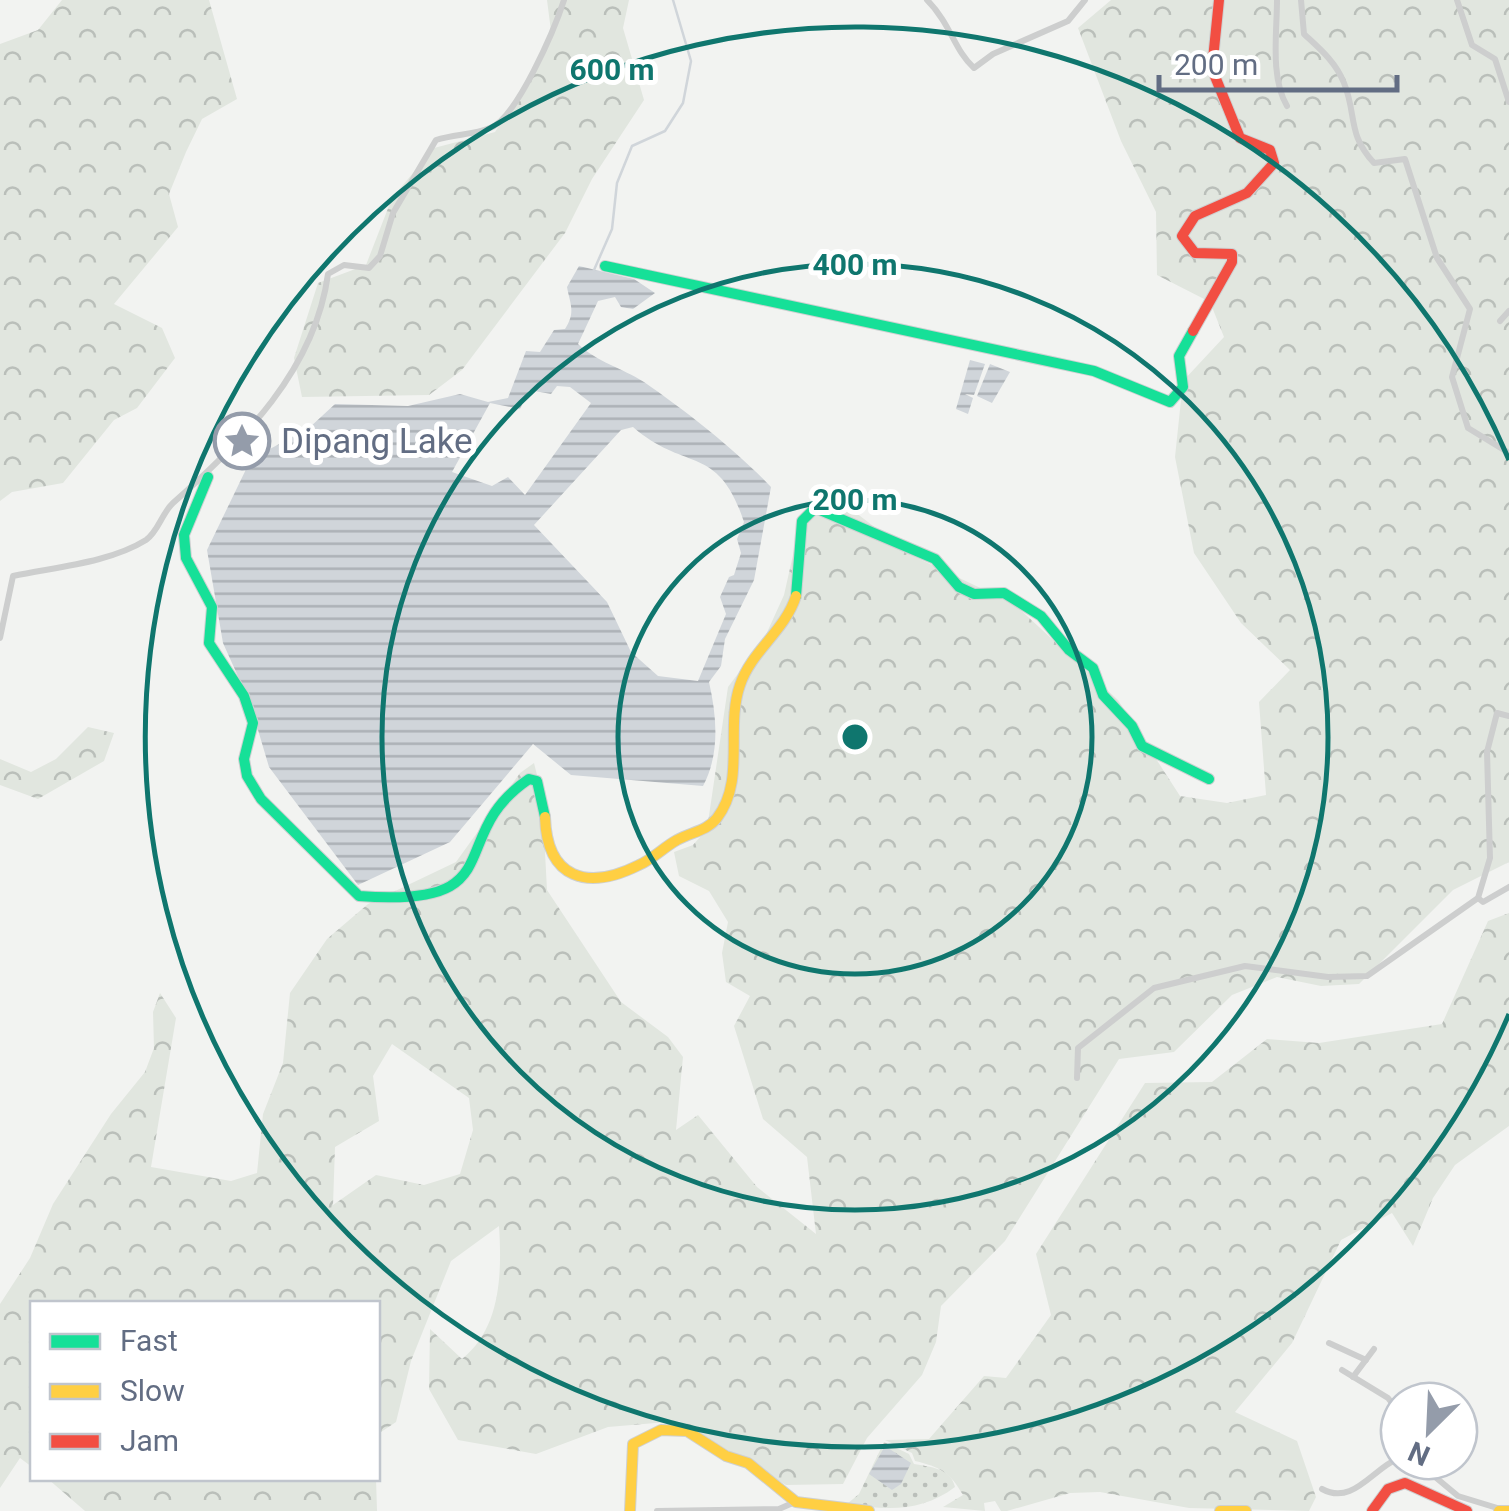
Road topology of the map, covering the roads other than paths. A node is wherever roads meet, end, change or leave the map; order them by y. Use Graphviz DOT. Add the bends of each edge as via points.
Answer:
graph roads {
  1 [pos="564,0"];
  2 [pos="927,0"];
  3 [pos="1085,0"];
  4 [pos="1219,0"];
  5 [pos="1277,0"];
  6 [pos="1302,0"];
  7 [pos="1457,0"];
  8 [pos="1509,102"];
  9 [pos="1287,106"];
  10 [pos="605,266"];
  11 [pos="1509,310"];
  12 [pos="1500,321"];
  13 [pos="1509,453"];
  14 [pos="208,477"];
  15 [pos="0,638"];
  16 [pos="1509,716"];
  17 [pos="1210,779"];
  18 [pos="1509,887"];
  19 [pos="1478,898"];
  20 [pos="1076,1078"];
  21 [pos="1329,1344"];
  22 [pos="1374,1349"];
  23 [pos="1366,1360"];
  24 [pos="1342,1370"];
  25 [pos="1353,1377"];
  26 [pos="1379,1393"];
  27 [pos="1379,1468"];
  28 [pos="1440,1481"];
  29 [pos="1322,1489"];
  30 [pos="796,1502"];
  31 [pos="630,1511"];
  32 [pos="657,1511"];
  33 [pos="870,1511"];
  34 [pos="1220,1511"];
  35 [pos="1246,1511"];
  36 [pos="1372,1511"];
  37 [pos="1467,1511"];
  38 [pos="1504,1511"];
  1 -- 14 [label="street" via="516,104 494,128 436,140 393,212 380,256 369,268 344,265 328,274 303,356"];
  2 -- 3 [label="street" via="948,21 974,68 1068,21"];
  4 -- 10 [label="street" via="1212,69 1240,138 1270,150 1274,163 1246,194 1213,203 1187,224 1182,236 1195,253 1225,252 1232,262 1179,356 1184,382 1170,402 1094,371"];
  5 -- 9 [label="street" via="1277,69"];
  6 -- 13 [label="street" via="1304,34 1336,66 1358,146 1374,163 1405,159 1412,173 1437,258 1470,309 1452,377 1468,428"];
  7 -- 8 [label="street" via="1472,45 1495,60"];
  11 -- 12 [label="street"];
  14 -- 15 [label="street" via="170,506 149,538 107,556 13,576"];
  14 -- 17 [label="street" via="184,535 186,558 212,608 209,644 244,696 253,723 247,776 261,799 359,896 402,899 455,884 489,824 528,779 542,792 550,853 568,872 641,864 707,828 735,774 736,697 758,648 792,608 802,521 815,508 935,559 959,587 1004,593 1041,616 1092,668 1103,695 1142,746"];
  16 -- 19 [label="street" via="1497,714 1487,752 1490,858"];
  18 -- 19 [label="street" via="1483,902"];
  19 -- 20 [label="street" via="1367,976 1246,966 1154,988 1078,1048"];
  21 -- 23 [label="street"];
  22 -- 23 [label="street"];
  23 -- 25 [label="street"];
  24 -- 25 [label="street"];
  25 -- 26 [label="street"];
  27 -- 29 [label="street" via="1352,1492"];
  28 -- 38 [label="street" via="1458,1496"];
  30 -- 31 [label="street" via="748,1463 695,1433 661,1430 634,1444"];
  30 -- 32 [label="street" via="779,1509"];
  30 -- 33 [label="street"];
  34 -- 35 [label="street"];
  36 -- 37 [label="street" via="1388,1489 1405,1483"];
}
